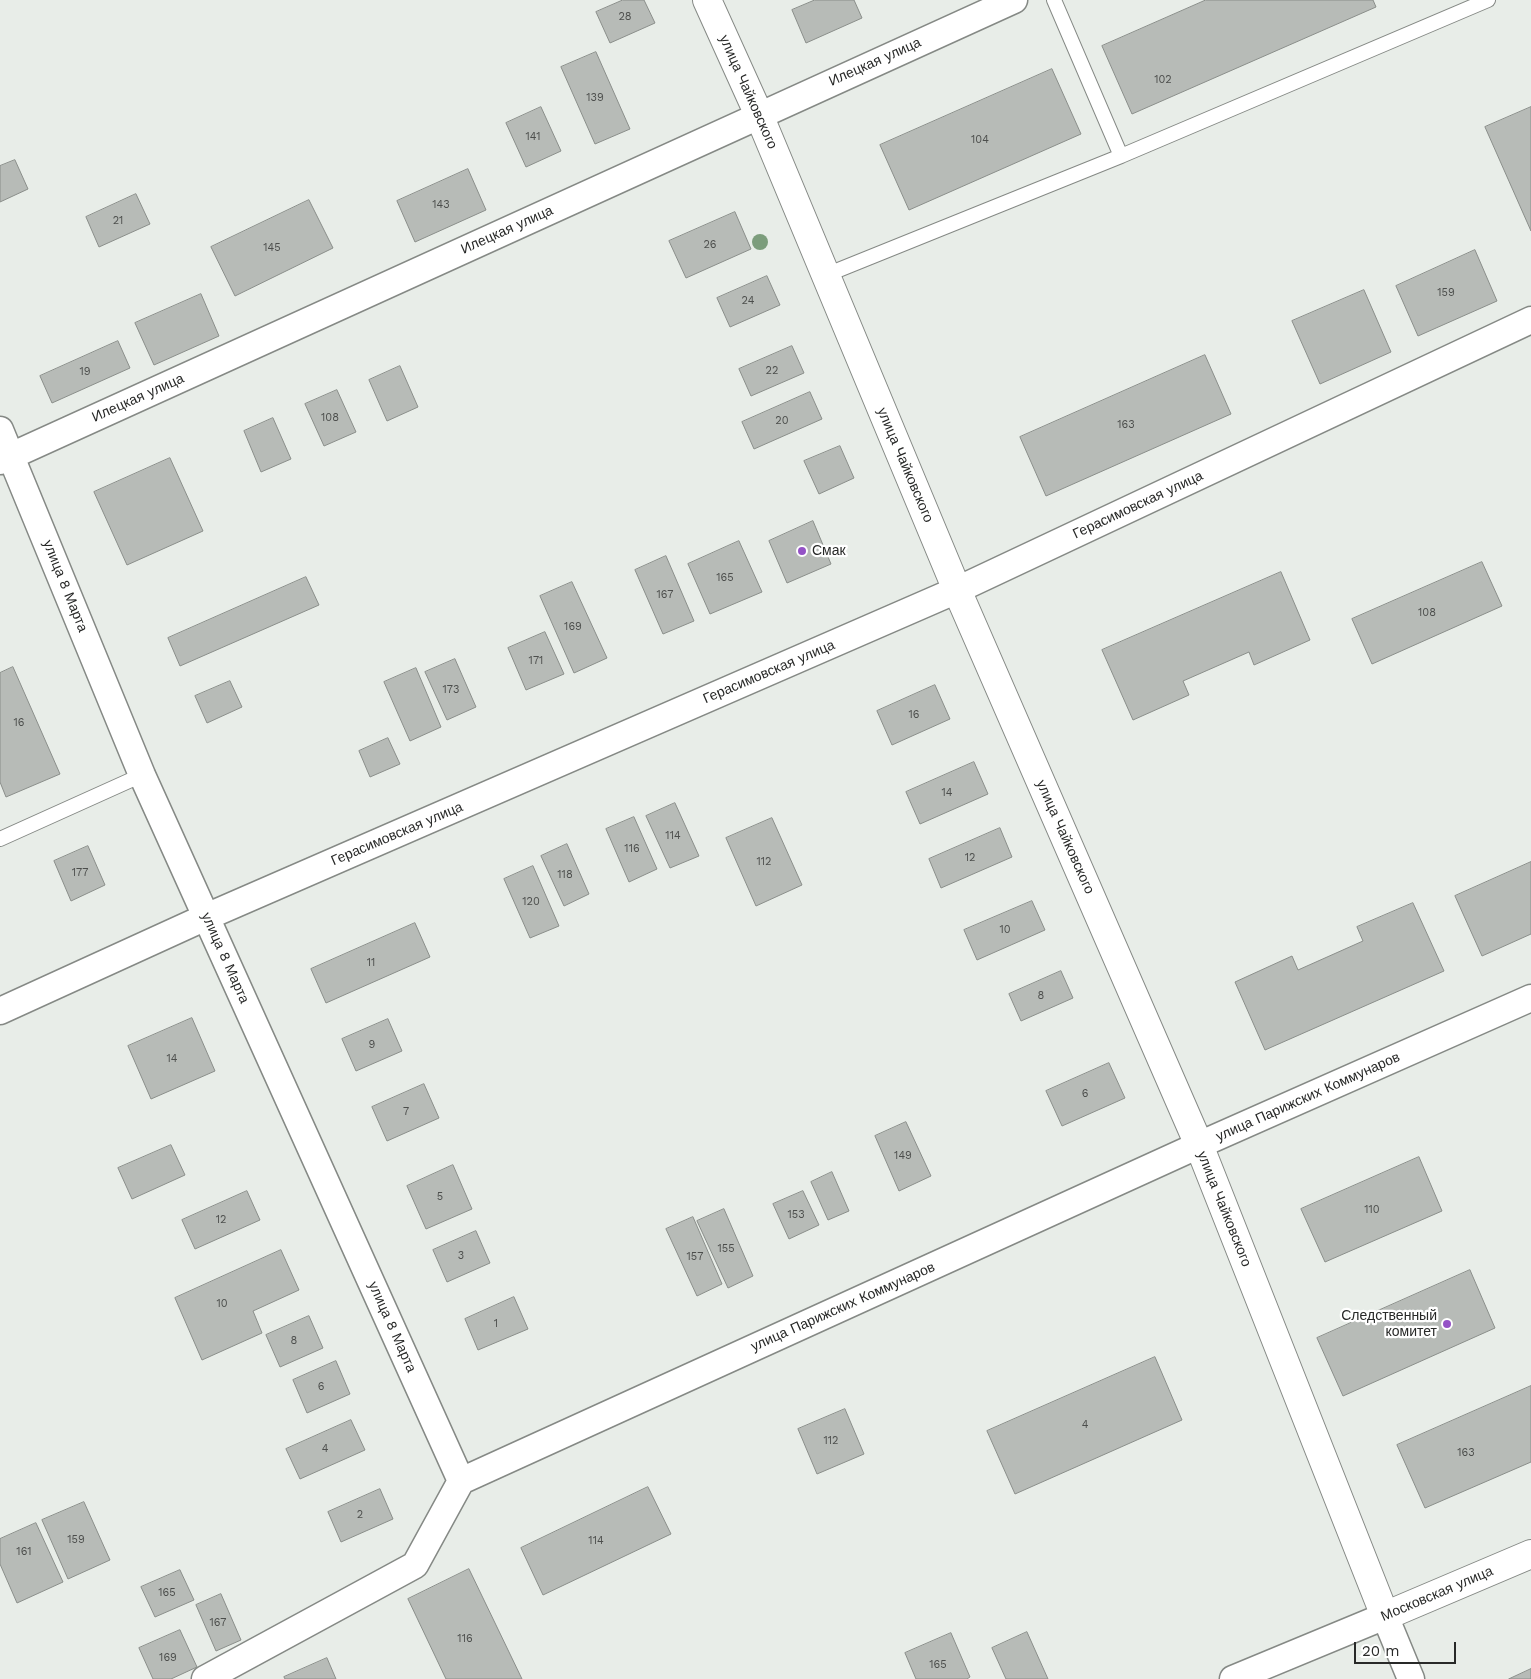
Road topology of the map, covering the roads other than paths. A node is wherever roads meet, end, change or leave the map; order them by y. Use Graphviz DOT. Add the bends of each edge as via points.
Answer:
graph roads {
  1 [pos="707,0"];
  2 [pos="1014,0"];
  3 [pos="1054,0"];
  4 [pos="1488,0"];
  5 [pos="759,114"];
  6 [pos="1121,156"];
  7 [pos="826,275"];
  8 [pos="1531,320"];
  9 [pos="0,430"];
  10 [pos="5,458"];
  11 [pos="957,590"];
  12 [pos="142,775"];
  13 [pos="0,839"];
  14 [pos="206,917"];
  15 [pos="1531,998"];
  16 [pos="0,1011"];
  17 [pos="1199,1145"];
  18 [pos="461,1481"];
  19 [pos="1531,1554"];
  20 [pos="1385,1616"];
  21 [pos="205,1679"];
  22 [pos="1233,1679"];
  23 [pos="1411,1679"];
  1 -- 5 [label="street, улица Чайковского"];
  2 -- 5 [label="street, Илецкая улица"];
  3 -- 6 [label="lane"];
  4 -- 6 [label="lane"];
  5 -- 7 [label="street, улица Чайковского"];
  5 -- 10 [label="street, Илецкая улица"];
  6 -- 7 [label="lane"];
  7 -- 11 [label="street, улица Чайковского"];
  8 -- 11 [label="street, Герасимовская улица"];
  9 -- 10 [label="street, улица 8 Марта"];
  10 -- 12 [label="street, улица 8 Марта"];
  11 -- 14 [label="street, Герасимовская улица"];
  11 -- 17 [label="street, улица Чайковского"];
  12 -- 13 [label="lane"];
  12 -- 14 [label="street, улица 8 Марта"];
  14 -- 16 [label="street, Герасимовская улица"];
  14 -- 18 [label="street, улица 8 Марта"];
  15 -- 17 [label="street, улица Парижских Коммунаров"];
  17 -- 18 [label="street, улица Парижских Коммунаров"];
  17 -- 20 [label="street, улица Чайковского"];
  18 -- 21 [label="street" via="415,1565"];
  19 -- 20 [label="street, Московская улица"];
  20 -- 22 [label="street, Московская улица"];
  20 -- 23 [label="street, улица Чайковского"];
}
